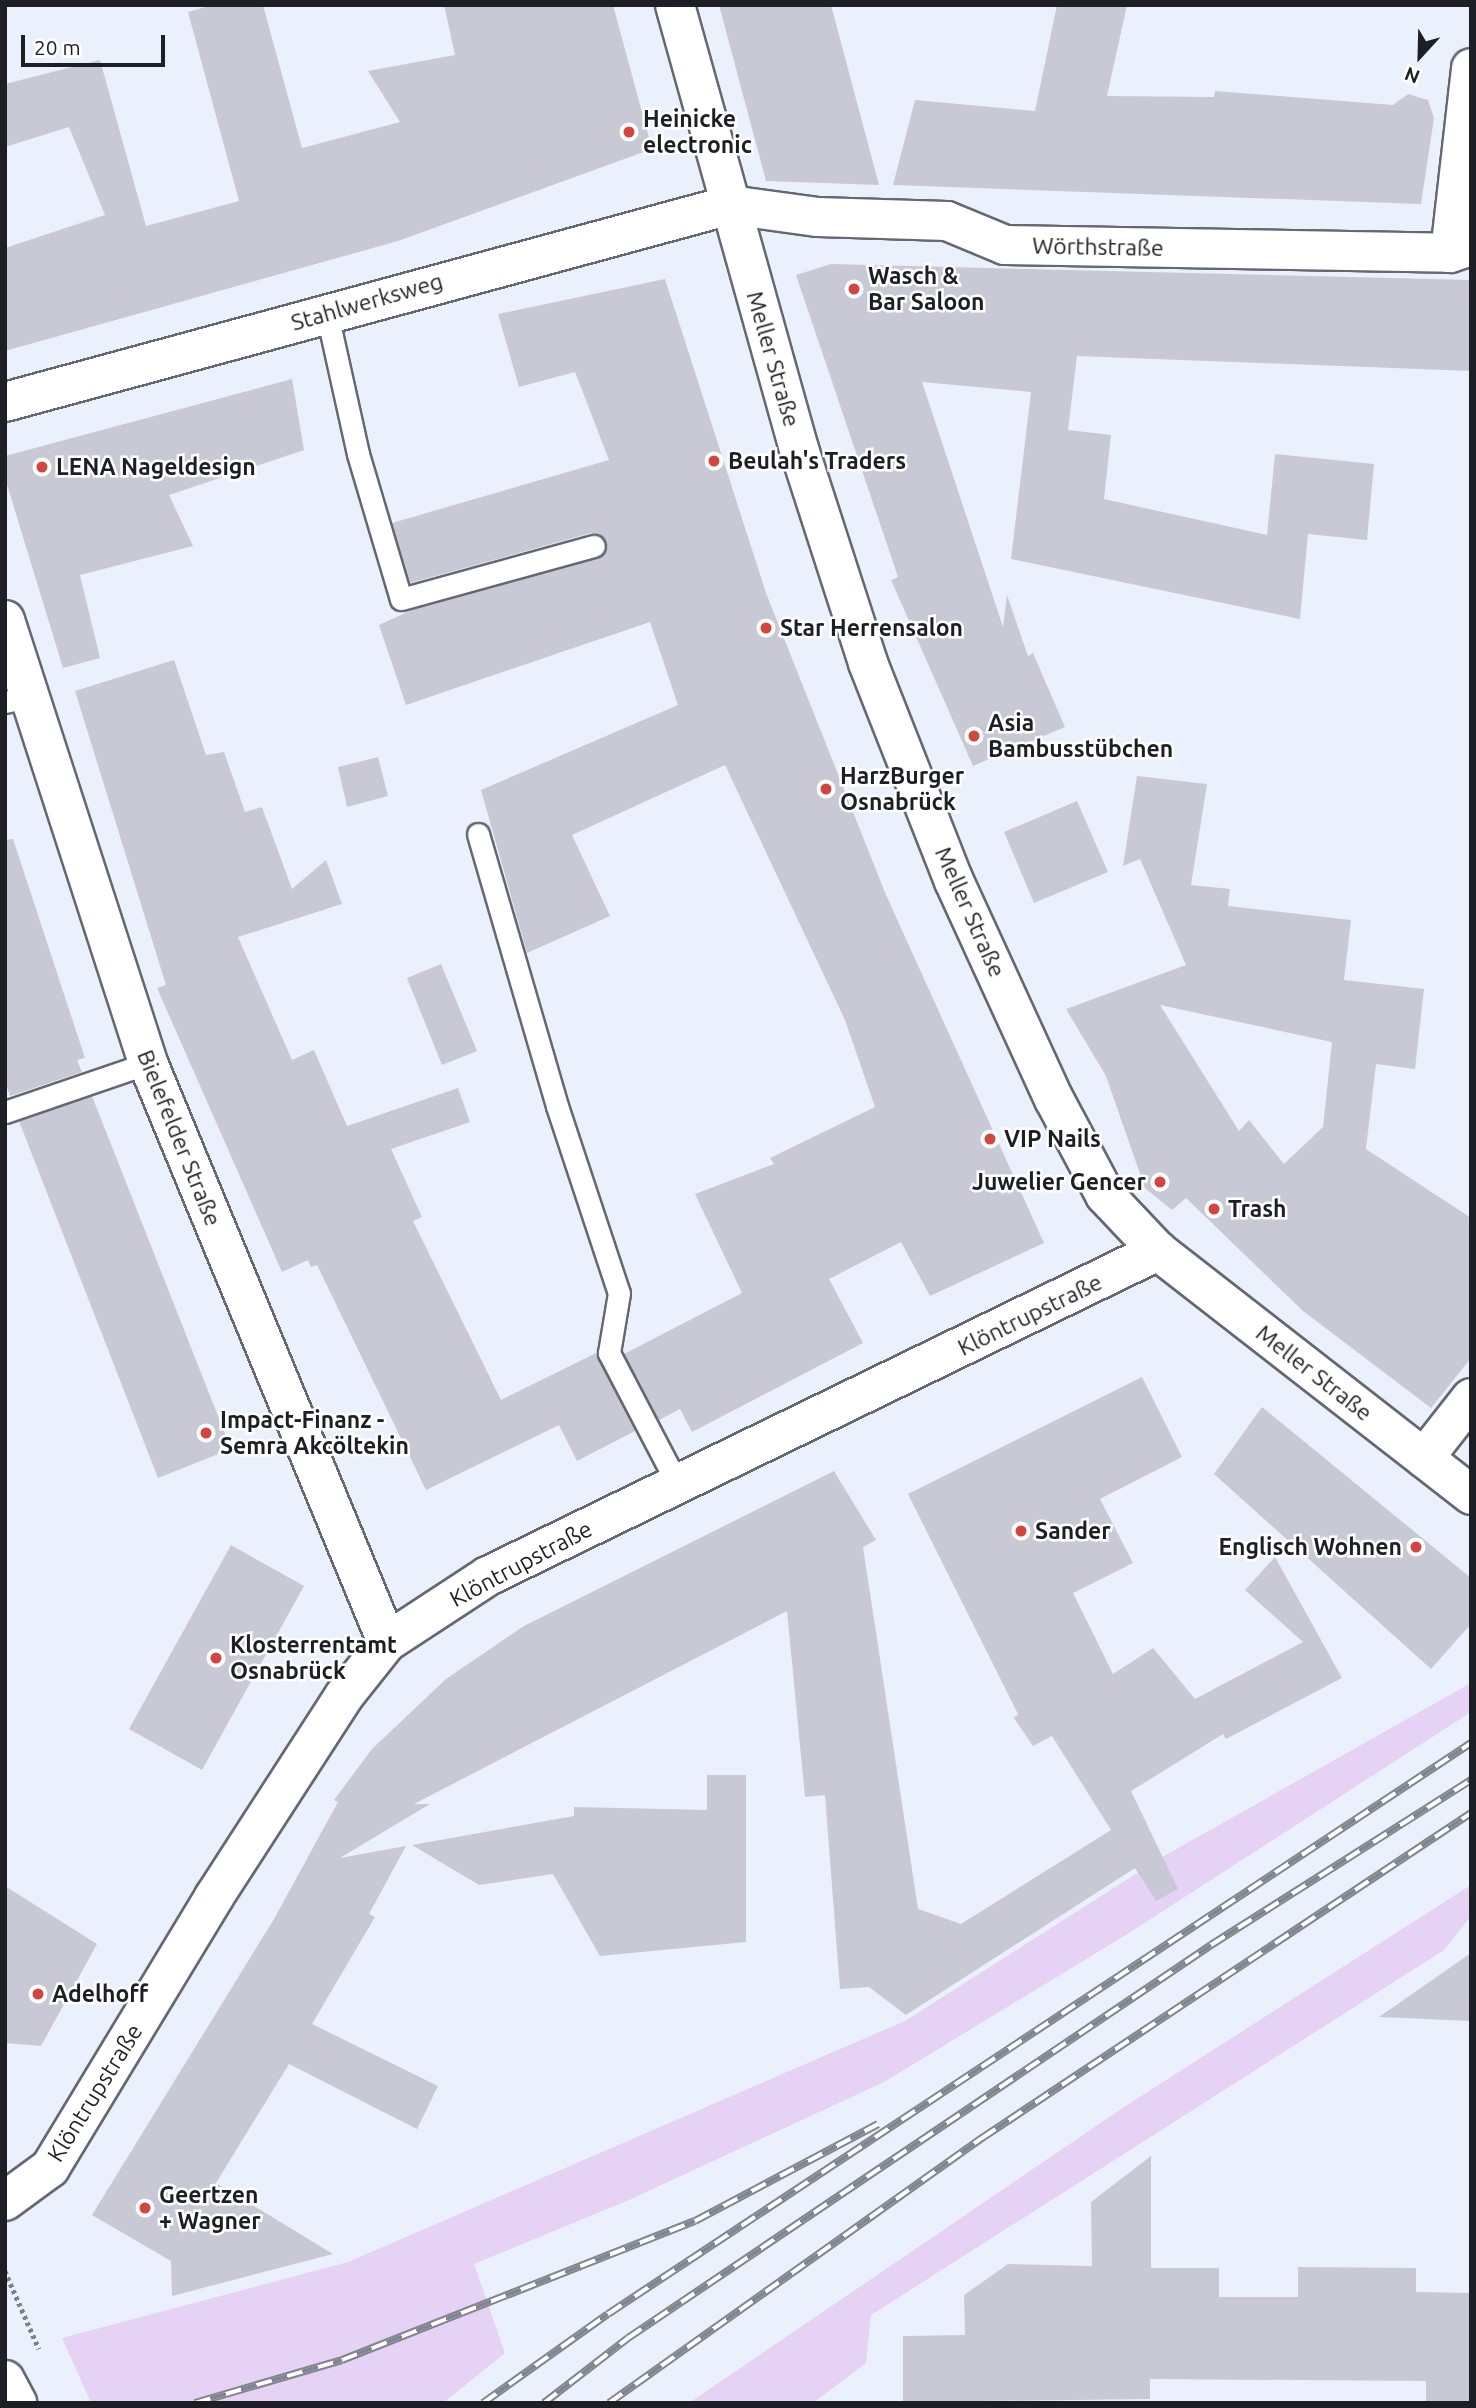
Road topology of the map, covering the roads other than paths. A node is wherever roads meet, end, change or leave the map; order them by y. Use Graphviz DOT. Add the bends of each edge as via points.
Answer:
graph roads {
  1 [pos="675,5"];
  2 [pos="1471,68"];
  3 [pos="730,205"];
  4 [pos="1461,250"];
  5 [pos="327,314"];
  6 [pos="5,402"];
  7 [pos="594,546"];
  8 [pos="5,620"];
  9 [pos="18,699"];
  10 [pos="478,834"];
  11 [pos="148,1063"];
  12 [pos="5,1112"];
  13 [pos="1158,1251"];
  14 [pos="1471,1398"];
  15 [pos="1424,1458"];
  16 [pos="677,1483"];
  17 [pos="1471,1495"];
  18 [pos="387,1642"];
  19 [pos="5,2201"];
  20 [pos="5,2381"];
  21 [pos="17,2403"];
  1 -- 3 [label="street, Meller Straße"];
  2 -- 4 [label="street"];
  3 -- 4 [label="street, Wörthstraße" via="818,217 947,221 1005,245"];
  3 -- 5 [label="street, Stahlwerksweg"];
  3 -- 13 [label="street, Meller Straße" via="799,449 868,663 954,881 1105,1195"];
  5 -- 6 [label="street, Stahlwerksweg"];
  5 -- 7 [label="lane" via="358,454 401,599"];
  8 -- 9 [label="street, Bielefelder Straße"];
  9 -- 11 [label="street, Bielefelder Straße"];
  10 -- 16 [label="lane" via="556,1106 619,1293 609,1353"];
  11 -- 12 [label="lane"];
  11 -- 18 [label="street, Bielefelder Straße"];
  13 -- 15 [label="street, Meller Straße"];
  13 -- 16 [label="street, Klöntrupstraße" via="839,1410"];
  14 -- 15 [label="street"];
  15 -- 17 [label="street, Meller Straße"];
  16 -- 18 [label="street, Klöntrupstraße" via="488,1576"];
  18 -- 19 [label="street, Klöntrupstraße" via="344,1696 222,1886 50,2168"];
  20 -- 21 [label="street"];
}
